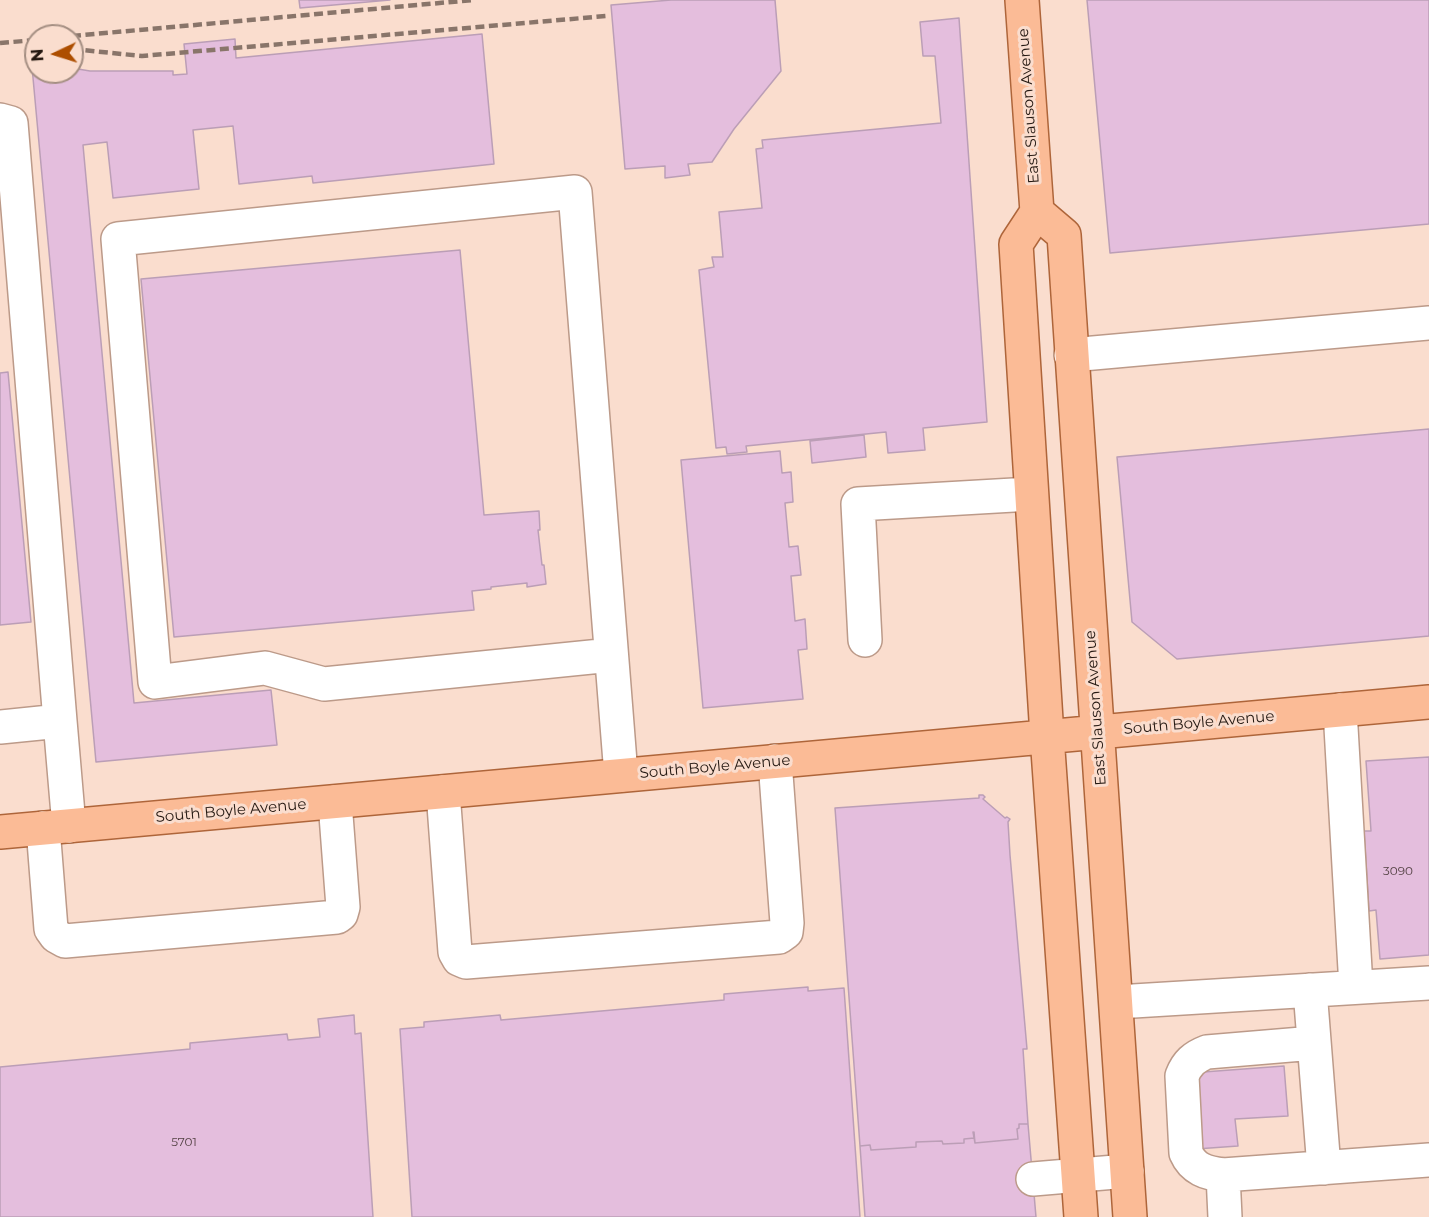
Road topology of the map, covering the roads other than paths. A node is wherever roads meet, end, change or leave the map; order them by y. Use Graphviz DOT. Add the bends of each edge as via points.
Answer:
graph roads {
  1 [pos="1022,0"];
  2 [pos="0,120"];
  3 [pos="1037,212"];
  4 [pos="1429,323"];
  5 [pos="1071,355"];
  6 [pos="1031,494"];
  7 [pos="865,640"];
  8 [pos="611,656"];
  9 [pos="1429,702"];
  10 [pos="1340,710"];
  11 [pos="60,721"];
  12 [pos="0,727"];
  13 [pos="1097,732"];
  14 [pos="1047,736"];
  15 [pos="775,761"];
  16 [pos="621,775"];
  17 [pos="443,792"];
  18 [pos="334,802"];
  19 [pos="56,827"];
  20 [pos="0,832"];
  21 [pos="1429,983"];
  22 [pos="1356,987"];
  23 [pos="1310,990"];
  24 [pos="1117,1002"];
  25 [pos="1314,1043"];
  26 [pos="1429,1160"];
  27 [pos="1324,1168"];
  28 [pos="1127,1171"];
  29 [pos="1078,1175"];
  30 [pos="1223,1175"];
  31 [pos="1032,1179"];
  32 [pos="1081,1217"];
  33 [pos="1130,1217"];
  34 [pos="1225,1217"];
  1 -- 3 [label="main road, East Slauson Avenue"];
  2 -- 11 [label="lane" via="10,123"];
  3 -- 5 [label="main road, East Slauson Avenue" via="1064,235"];
  3 -- 6 [label="main road" via="1016,244"];
  4 -- 5 [label="lane"];
  5 -- 13 [label="main road, East Slauson Avenue"];
  6 -- 7 [label="lane" via="858,504"];
  6 -- 14 [label="main road"];
  8 -- 8 [label="lane" via="575,192 118,239 155,682 265,668 324,684"];
  8 -- 16 [label="lane"];
  9 -- 10 [label="main road, South Boyle Avenue"];
  10 -- 13 [label="main road, South Boyle Avenue"];
  10 -- 22 [label="lane"];
  11 -- 12 [label="lane"];
  11 -- 19 [label="lane"];
  13 -- 14 [label="main road, South Boyle Avenue"];
  13 -- 24 [label="main road, East Slauson Avenue"];
  14 -- 15 [label="main road, South Boyle Avenue"];
  14 -- 29 [label="main road"];
  15 -- 16 [label="main road, South Boyle Avenue"];
  15 -- 17 [label="lane" via="788,923 786,932 779,937 466,962 459,959 455,952"];
  16 -- 17 [label="main road, South Boyle Avenue"];
  17 -- 18 [label="main road, South Boyle Avenue"];
  18 -- 19 [label="main road, South Boyle Avenue"];
  18 -- 19 [label="lane" via="343,907 337,917 65,941 51,929"];
  19 -- 20 [label="main road, South Boyle Avenue"];
  21 -- 22 [label="lane"];
  22 -- 23 [label="lane"];
  23 -- 24 [label="lane"];
  23 -- 25 [label="lane"];
  24 -- 28 [label="main road, East Slauson Avenue"];
  25 -- 27 [label="lane"];
  25 -- 30 [label="lane" via="1207,1052 1185,1066 1182,1076 1186,1153 1201,1170"];
  26 -- 27 [label="lane"];
  27 -- 30 [label="lane"];
  28 -- 29 [label="lane"];
  28 -- 33 [label="main road, East Slauson Avenue"];
  29 -- 31 [label="lane"];
  29 -- 32 [label="main road"];
  30 -- 34 [label="lane"];
}
